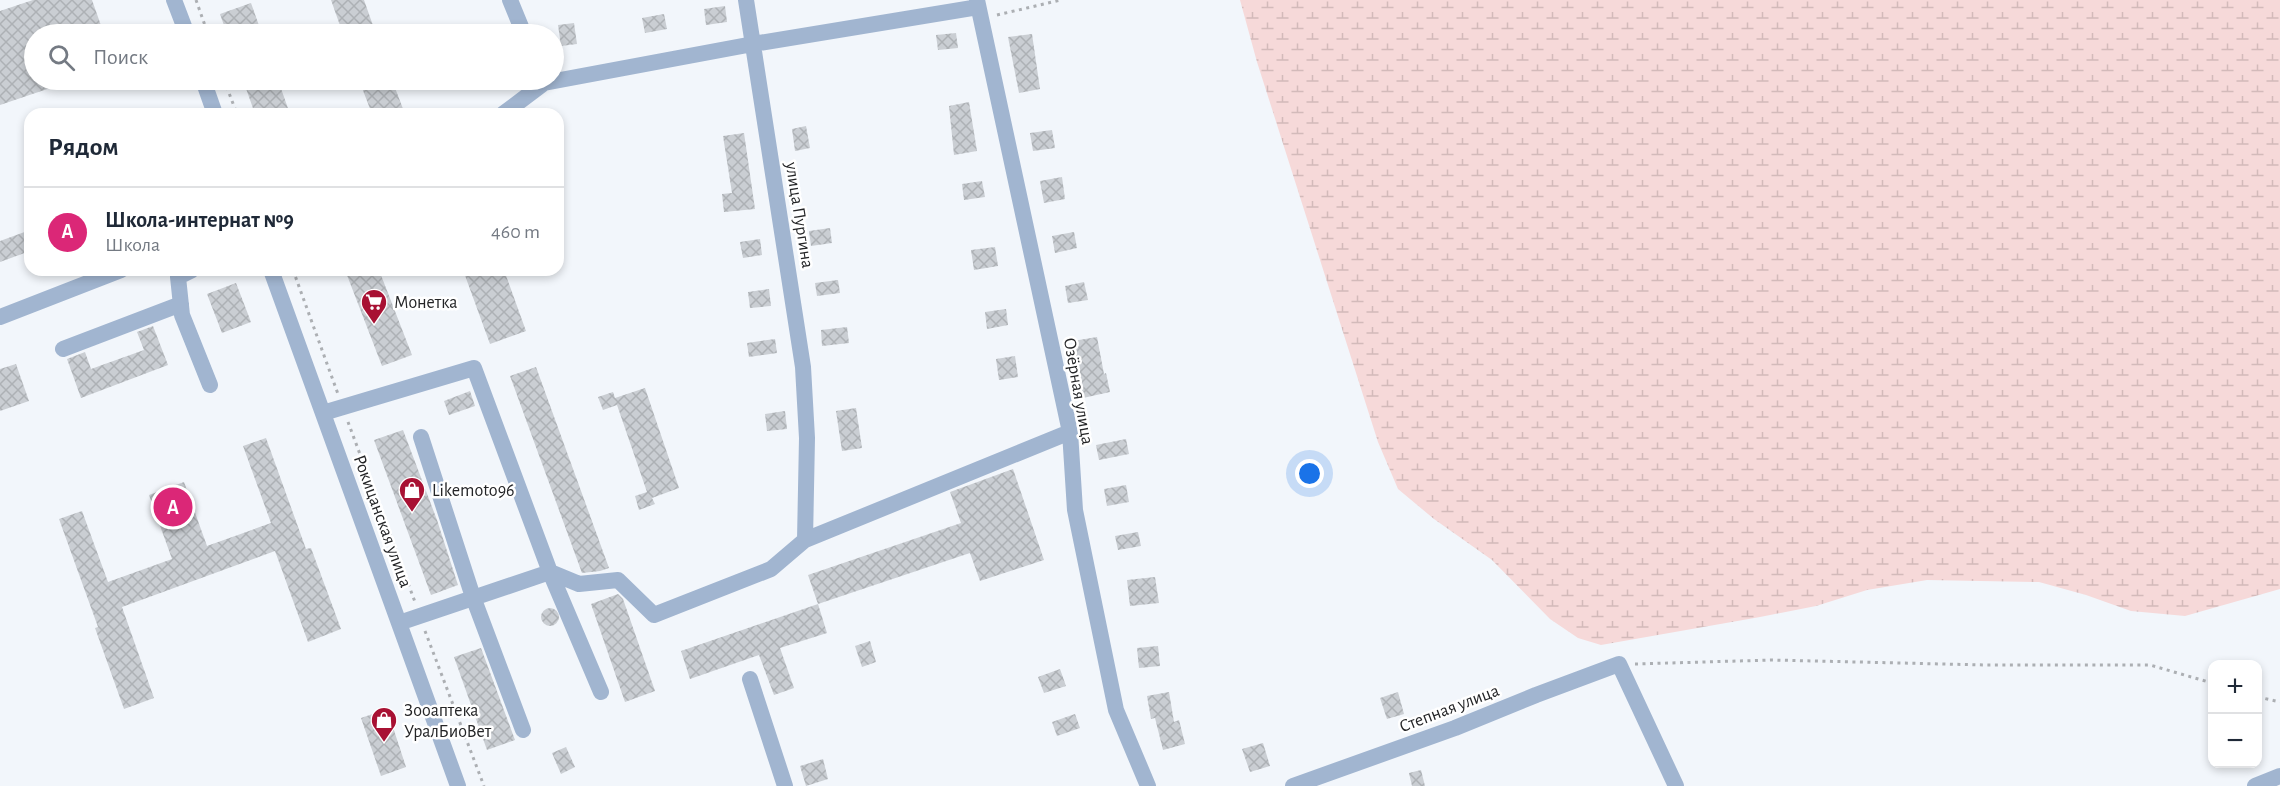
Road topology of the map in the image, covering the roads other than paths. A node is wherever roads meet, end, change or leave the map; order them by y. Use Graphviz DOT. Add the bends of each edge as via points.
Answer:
graph roads {
  1 [pos="174,0"];
  2 [pos="510,0"];
  3 [pos="746,0"];
  4 [pos="978,8"];
  5 [pos="183,24"];
  6 [pos="520,24"];
  7 [pos="753,44"];
  8 [pos="564,77"];
  9 [pos="207,90"];
  10 [pos="532,90"];
  11 [pos="213,108"];
  12 [pos="510,108"];
  13 [pos="105,276"];
  14 [pos="180,276"];
  15 [pos="273,276"];
  16 [pos="181,304"];
  17 [pos="0,316"];
  18 [pos="63,349"];
  19 [pos="210,386"];
  20 [pos="323,413"];
  21 [pos="1070,432"];
  22 [pos="421,437"];
  23 [pos="805,540"];
  24 [pos="550,572"];
  25 [pos="473,597"];
  26 [pos="399,623"];
  27 [pos="750,679"];
  28 [pos="602,692"];
  29 [pos="523,730"];
  30 [pos="2280,776"];
  31 [pos="458,786"];
  32 [pos="785,786"];
  33 [pos="1148,786"];
  34 [pos="1293,786"];
  35 [pos="1676,786"];
  36 [pos="2255,786"];
  1 -- 5 [label="street"];
  2 -- 6 [label="street"];
  3 -- 7 [label="street, улица Пургина"];
  4 -- 7 [label="street"];
  4 -- 21 [label="street, Озёрная улица"];
  7 -- 8 [label="street"];
  7 -- 23 [label="street, улица Пургина" via="803,367 807,438"];
  9 -- 11 [label="street"];
  10 -- 12 [label="street"];
  13 -- 17 [label="street"];
  14 -- 16 [label="street"];
  15 -- 20 [label="street, Рокицанская улица"];
  16 -- 18 [label="street"];
  16 -- 19 [label="street"];
  20 -- 24 [label="street" via="474,368"];
  20 -- 26 [label="street, Рокицанская улица"];
  21 -- 23 [label="street"];
  21 -- 33 [label="street, Озёрная улица" via="1075,510 1116,710"];
  22 -- 25 [label="street"];
  23 -- 24 [label="street" via="771,570 654,615 618,580 579,584"];
  24 -- 25 [label="street"];
  24 -- 28 [label="street"];
  25 -- 26 [label="street"];
  25 -- 29 [label="street"];
  26 -- 31 [label="street, Рокицанская улица"];
  27 -- 32 [label="street"];
  30 -- 36 [label="street"];
  34 -- 35 [label="street, Степная улица" via="1619,664"];
}
